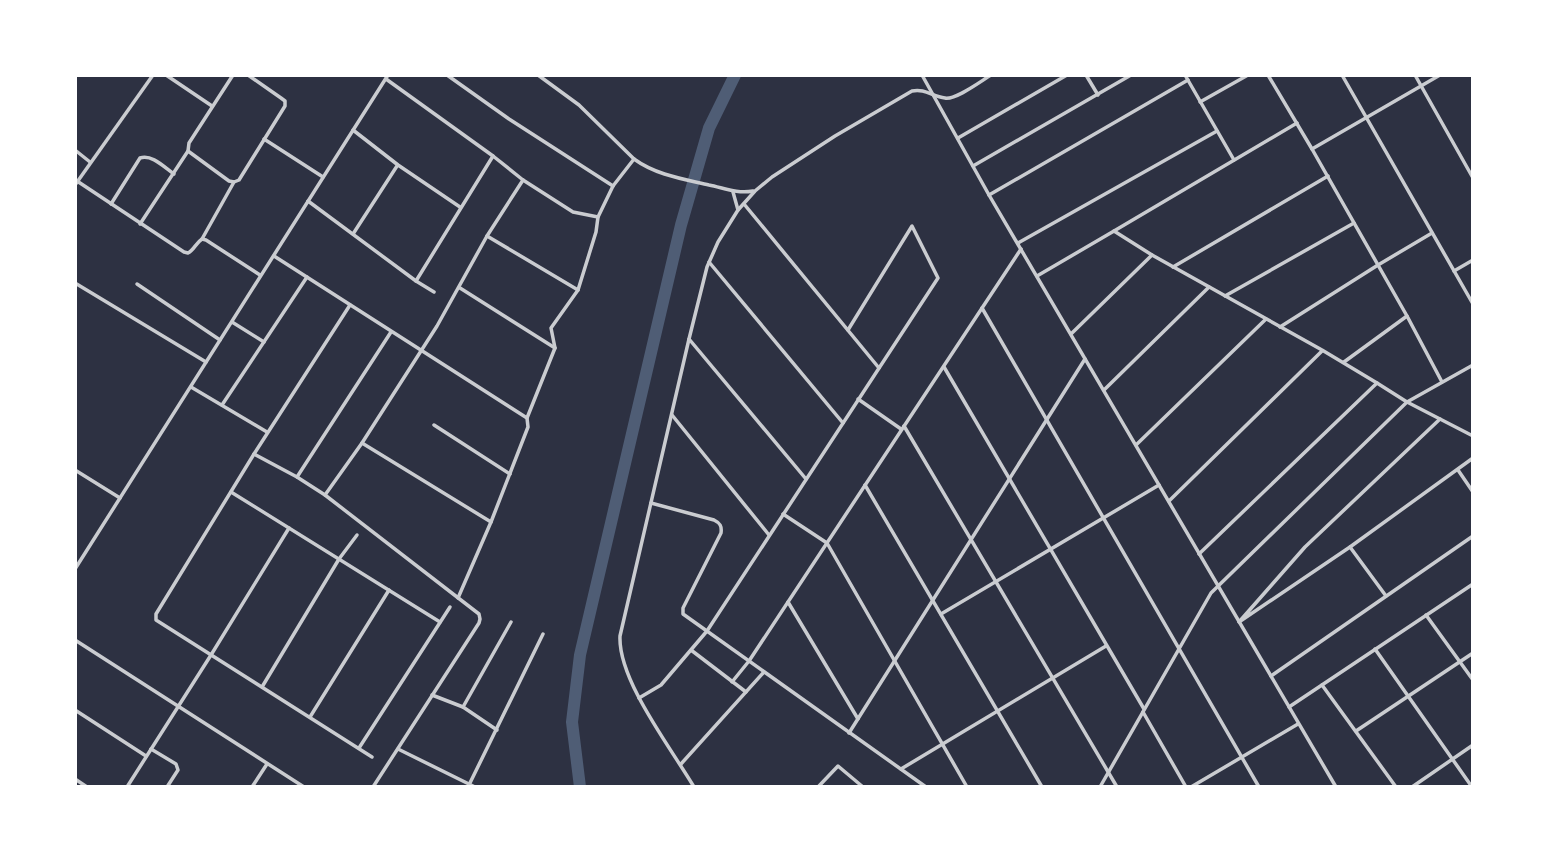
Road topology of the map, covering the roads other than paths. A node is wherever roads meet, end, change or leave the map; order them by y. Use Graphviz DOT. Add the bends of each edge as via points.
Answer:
graph roads {
  1 [pos="166,75"];
  2 [pos="233,75"];
  3 [pos="248,75"];
  4 [pos="447,75"];
  5 [pos="538,75"];
  6 [pos="922,75"];
  7 [pos="991,75"];
  8 [pos="1068,75"];
  9 [pos="1086,75"];
  10 [pos="1131,75"];
  11 [pos="1248,75"];
  12 [pos="1268,75"];
  13 [pos="1342,75"];
  14 [pos="1415,75"];
  15 [pos="1440,75"];
  16 [pos="150,76"];
  17 [pos="387,77"];
  18 [pos="1186,78"];
  19 [pos="1421,86"];
  20 [pos="932,93"];
  21 [pos="1098,94"];
  22 [pos="1200,102"];
  23 [pos="212,106"];
  24 [pos="1366,118"];
  25 [pos="1297,123"];
  26 [pos="353,130"];
  27 [pos="1217,131"];
  28 [pos="958,138"];
  29 [pos="264,139"];
  30 [pos="1312,149"];
  31 [pos="75,150"];
  32 [pos="188,151"];
  33 [pos="493,156"];
  34 [pos="634,159"];
  35 [pos="1234,160"];
  36 [pos="90,162"];
  37 [pos="398,165"];
  38 [pos="973,166"];
  39 [pos="174,174"];
  40 [pos="1328,176"];
  41 [pos="323,177"];
  42 [pos="1473,178"];
  43 [pos="523,180"];
  44 [pos="234,182"];
  45 [pos="76,183"];
  46 [pos="613,186"];
  47 [pos="733,191"];
  48 [pos="755,191"];
  49 [pos="989,195"];
  50 [pos="308,201"];
  51 [pos="111,204"];
  52 [pos="744,204"];
  53 [pos="460,207"];
  54 [pos="738,210"];
  55 [pos="598,217"];
  56 [pos="1354,223"];
  57 [pos="140,224"];
  58 [pos="1114,231"];
  59 [pos="1432,233"];
  60 [pos="353,234"];
  61 [pos="487,236"];
  62 [pos="202,239"];
  63 [pos="1018,243"];
  64 [pos="1021,248"];
  65 [pos="1152,255"];
  66 [pos="274,256"];
  67 [pos="1473,260"];
  68 [pos="709,262"];
  69 [pos="1378,265"];
  70 [pos="1173,267"];
  71 [pos="1454,271"];
  72 [pos="261,276"];
  73 [pos="1037,276"];
  74 [pos="307,277"];
  75 [pos="416,281"];
  76 [pos="75,283"];
  77 [pos="137,284"];
  78 [pos="1209,287"];
  79 [pos="460,288"];
  80 [pos="578,290"];
  81 [pos="434,292"];
  82 [pos="1225,296"];
  83 [pos="1473,304"];
  84 [pos="350,305"];
  85 [pos="982,308"];
  86 [pos="1407,316"];
  87 [pos="1266,319"];
  88 [pos="232,321"];
  89 [pos="1280,327"];
  90 [pos="848,330"];
  91 [pos="391,331"];
  92 [pos="1071,334"];
  93 [pos="689,339"];
  94 [pos="220,340"];
  95 [pos="264,342"];
  96 [pos="555,348"];
  97 [pos="1322,350"];
  98 [pos="421,351"];
  99 [pos="1085,359"];
  100 [pos="206,362"];
  101 [pos="1343,363"];
  102 [pos="1473,365"];
  103 [pos="943,366"];
  104 [pos="879,368"];
  105 [pos="1442,382"];
  106 [pos="1377,383"];
  107 [pos="191,387"];
  108 [pos="1104,390"];
  109 [pos="858,399"];
  110 [pos="1407,402"];
  111 [pos="222,405"];
  112 [pos="671,414"];
  113 [pos="527,418"];
  114 [pos="1440,419"];
  115 [pos="1047,420"];
  116 [pos="843,423"];
  117 [pos="434,425"];
  118 [pos="902,427"];
  119 [pos="267,432"];
  120 [pos="1473,436"];
  121 [pos="362,443"];
  122 [pos="1136,445"];
  123 [pos="254,454"];
  124 [pos="1473,458"];
  125 [pos="75,470"];
  126 [pos="1458,470"];
  127 [pos="510,474"];
  128 [pos="297,477"];
  129 [pos="806,479"];
  130 [pos="1010,480"];
  131 [pos="865,485"];
  132 [pos="1159,485"];
  133 [pos="231,492"];
  134 [pos="1473,492"];
  135 [pos="325,495"];
  136 [pos="120,498"];
  137 [pos="1169,501"];
  138 [pos="651,503"];
  139 [pos="783,514"];
  140 [pos="1103,517"];
  141 [pos="491,522"];
  142 [pos="289,528"];
  143 [pos="357,535"];
  144 [pos="769,536"];
  145 [pos="1473,536"];
  146 [pos="971,540"];
  147 [pos="827,543"];
  148 [pos="1350,547"];
  149 [pos="1050,549"];
  150 [pos="1199,554"];
  151 [pos="340,559"];
  152 [pos="75,569"];
  153 [pos="996,581"];
  154 [pos="1473,584"];
  155 [pos="1218,586"];
  156 [pos="389,590"];
  157 [pos="1386,596"];
  158 [pos="458,598"];
  159 [pos="933,601"];
  160 [pos="788,602"];
  161 [pos="450,607"];
  162 [pos="941,614"];
  163 [pos="1426,615"];
  164 [pos="440,622"];
  165 [pos="511,622"];
  166 [pos="1239,622"];
  167 [pos="707,631"];
  168 [pos="544,634"];
  169 [pos="75,640"];
  170 [pos="1107,645"];
  171 [pos="1179,649"];
  172 [pos="1376,649"];
  173 [pos="691,650"];
  174 [pos="1473,653"];
  175 [pos="211,655"];
  176 [pos="749,661"];
  177 [pos="895,661"];
  178 [pos="1460,662"];
  179 [pos="764,672"];
  180 [pos="1271,676"];
  181 [pos="1052,677"];
  182 [pos="1473,680"];
  183 [pos="732,682"];
  184 [pos="1322,685"];
  185 [pos="262,687"];
  186 [pos="746,692"];
  187 [pos="432,695"];
  188 [pos="1408,696"];
  189 [pos="639,698"];
  190 [pos="177,706"];
  191 [pos="463,707"];
  192 [pos="1289,707"];
  193 [pos="75,710"];
  194 [pos="1143,711"];
  195 [pos="998,712"];
  196 [pos="310,717"];
  197 [pos="858,719"];
  198 [pos="1298,724"];
  199 [pos="497,730"];
  200 [pos="1356,732"];
  201 [pos="849,733"];
  202 [pos="942,744"];
  203 [pos="1473,745"];
  204 [pos="359,748"];
  205 [pos="398,748"];
  206 [pos="151,749"];
  207 [pos="146,756"];
  208 [pos="372,757"];
  209 [pos="1242,758"];
  210 [pos="1452,759"];
  211 [pos="268,764"];
  212 [pos="680,764"];
  213 [pos="901,769"];
  214 [pos="1108,772"];
  215 [pos="75,779"];
  216 [pos="468,785"];
  217 [pos="88,787"];
  218 [pos="127,787"];
  219 [pos="167,787"];
  220 [pos="252,787"];
  221 [pos="304,787"];
  222 [pos="373,787"];
  223 [pos="475,787"];
  224 [pos="694,787"];
  225 [pos="818,787"];
  226 [pos="863,787"];
  227 [pos="926,787"];
  228 [pos="967,787"];
  229 [pos="1042,787"];
  230 [pos="1100,787"];
  231 [pos="1117,787"];
  232 [pos="1188,787"];
  233 [pos="1259,787"];
  234 [pos="1336,787"];
  235 [pos="1396,787"];
  236 [pos="1412,787"];
  237 [pos="1472,787"];
  1 -- 23 [label="street"];
  2 -- 23 [label="street"];
  3 -- 29 [label="street" via="285,101"];
  4 -- 46 [label="street"];
  5 -- 34 [label="street" via="579,105"];
  6 -- 20 [label="street"];
  7 -- 20 [label="street" via="952,98"];
  8 -- 28 [label="street"];
  9 -- 21 [label="street"];
  10 -- 21 [label="street"];
  11 -- 22 [label="street"];
  12 -- 25 [label="street"];
  13 -- 24 [label="street"];
  14 -- 19 [label="street"];
  15 -- 19 [label="street"];
  16 -- 36 [label="street"];
  17 -- 26 [label="street"];
  17 -- 33 [label="street"];
  18 -- 22 [label="street"];
  18 -- 49 [label="street"];
  19 -- 24 [label="street"];
  19 -- 42 [label="street"];
  20 -- 28 [label="street"];
  20 -- 48 [label="street" via="912,91 783,169"];
  21 -- 38 [label="street"];
  22 -- 27 [label="street"];
  23 -- 32 [label="street"];
  24 -- 30 [label="street"];
  24 -- 59 [label="street"];
  25 -- 30 [label="street"];
  25 -- 35 [label="street"];
  26 -- 37 [label="street"];
  26 -- 41 [label="street"];
  27 -- 35 [label="street"];
  27 -- 63 [label="street"];
  28 -- 38 [label="street"];
  29 -- 41 [label="street"];
  29 -- 44 [label="street"];
  30 -- 40 [label="street"];
  31 -- 36 [label="street"];
  32 -- 39 [label="street"];
  32 -- 44 [label="street"];
  33 -- 43 [label="street"];
  33 -- 53 [label="street"];
  34 -- 46 [label="street"];
  34 -- 47 [label="street" via="660,173"];
  35 -- 58 [label="street"];
  36 -- 45 [label="street"];
  37 -- 53 [label="street"];
  37 -- 60 [label="street"];
  38 -- 49 [label="street"];
  39 -- 51 [label="street" via="144,156"];
  39 -- 57 [label="street"];
  40 -- 56 [label="street"];
  40 -- 70 [label="street"];
  41 -- 50 [label="street"];
  43 -- 55 [label="street" via="573,212"];
  43 -- 61 [label="street"];
  44 -- 62 [label="street"];
  45 -- 51 [label="street"];
  46 -- 55 [label="street"];
  47 -- 48 [label="street"];
  47 -- 54 [label="street"];
  48 -- 52 [label="street"];
  49 -- 63 [label="street"];
  50 -- 60 [label="street"];
  50 -- 66 [label="street"];
  51 -- 57 [label="street"];
  52 -- 54 [label="street"];
  52 -- 90 [label="street"];
  53 -- 75 [label="street"];
  54 -- 68 [label="street"];
  55 -- 80 [label="street"];
  56 -- 69 [label="street"];
  56 -- 82 [label="street"];
  57 -- 62 [label="street" via="188,253"];
  58 -- 65 [label="street"];
  58 -- 73 [label="street"];
  59 -- 69 [label="street"];
  59 -- 71 [label="street"];
  60 -- 75 [label="street"];
  61 -- 79 [label="street"];
  61 -- 80 [label="street"];
  62 -- 72 [label="street"];
  63 -- 64 [label="street"];
  64 -- 73 [label="street"];
  64 -- 85 [label="street"];
  65 -- 70 [label="street"];
  65 -- 92 [label="street"];
  66 -- 72 [label="street"];
  66 -- 74 [label="street"];
  67 -- 71 [label="street"];
  68 -- 93 [label="street"];
  68 -- 116 [label="street"];
  69 -- 86 [label="street"];
  69 -- 89 [label="street"];
  70 -- 78 [label="street"];
  71 -- 83 [label="street"];
  72 -- 88 [label="street"];
  73 -- 92 [label="street"];
  74 -- 84 [label="street"];
  74 -- 95 [label="street"];
  75 -- 81 [label="street"];
  76 -- 100 [label="street"];
  77 -- 94 [label="street"];
  78 -- 82 [label="street"];
  78 -- 108 [label="street"];
  79 -- 96 [label="street"];
  79 -- 98 [label="street"];
  80 -- 96 [label="street" via="551,328"];
  82 -- 87 [label="street"];
  84 -- 91 [label="street"];
  84 -- 119 [label="street"];
  85 -- 103 [label="street"];
  85 -- 115 [label="street"];
  86 -- 101 [label="street"];
  86 -- 105 [label="street"];
  87 -- 89 [label="street"];
  87 -- 122 [label="street"];
  88 -- 94 [label="street"];
  88 -- 95 [label="street"];
  89 -- 97 [label="street"];
  90 -- 104 [label="street"];
  90 -- 104 [label="street" via="912,226 938,278"];
  91 -- 98 [label="street"];
  91 -- 128 [label="street"];
  92 -- 99 [label="street"];
  93 -- 112 [label="street"];
  93 -- 129 [label="street"];
  94 -- 100 [label="street"];
  95 -- 111 [label="street"];
  96 -- 113 [label="street"];
  97 -- 101 [label="street"];
  97 -- 137 [label="street"];
  98 -- 113 [label="street"];
  98 -- 121 [label="street"];
  99 -- 108 [label="street"];
  99 -- 115 [label="street"];
  100 -- 107 [label="street"];
  101 -- 106 [label="street"];
  102 -- 105 [label="street"];
  103 -- 118 [label="street"];
  103 -- 130 [label="street"];
  104 -- 109 [label="street"];
  105 -- 110 [label="street"];
  106 -- 110 [label="street"];
  106 -- 150 [label="street"];
  107 -- 111 [label="street"];
  107 -- 136 [label="street"];
  108 -- 122 [label="street"];
  109 -- 116 [label="street"];
  109 -- 118 [label="street"];
  110 -- 114 [label="street"];
  110 -- 155 [label="street"];
  111 -- 119 [label="street"];
  112 -- 138 [label="street"];
  112 -- 144 [label="street"];
  113 -- 127 [label="street" via="528,427"];
  114 -- 120 [label="street"];
  114 -- 166 [label="street" via="1305,547"];
  115 -- 130 [label="street"];
  115 -- 140 [label="street"];
  116 -- 129 [label="street"];
  117 -- 127 [label="street"];
  118 -- 131 [label="street"];
  118 -- 146 [label="street"];
  119 -- 123 [label="street"];
  121 -- 135 [label="street"];
  121 -- 141 [label="street"];
  122 -- 132 [label="street"];
  123 -- 128 [label="street"];
  123 -- 133 [label="street"];
  124 -- 126 [label="street"];
  125 -- 136 [label="street"];
  126 -- 134 [label="street"];
  126 -- 148 [label="street"];
  127 -- 141 [label="street"];
  128 -- 135 [label="street"];
  129 -- 139 [label="street"];
  130 -- 146 [label="street"];
  130 -- 149 [label="street"];
  131 -- 147 [label="street"];
  131 -- 159 [label="street"];
  132 -- 137 [label="street"];
  132 -- 140 [label="street"];
  133 -- 142 [label="street"];
  133 -- 175 [label="street" via="156,614 156,620"];
  135 -- 158 [label="street"];
  136 -- 152 [label="street"];
  137 -- 150 [label="street"];
  138 -- 167 [label="street" via="714,520 722,528 683,608 683,614"];
  138 -- 189 [label="street" via="620,636 621,654"];
  139 -- 144 [label="street"];
  139 -- 147 [label="street"];
  140 -- 149 [label="street"];
  140 -- 171 [label="street"];
  141 -- 158 [label="street"];
  142 -- 151 [label="street"];
  142 -- 175 [label="street"];
  143 -- 151 [label="street"];
  144 -- 167 [label="street"];
  145 -- 157 [label="street"];
  146 -- 153 [label="street"];
  146 -- 159 [label="street"];
  147 -- 160 [label="street"];
  147 -- 177 [label="street"];
  148 -- 157 [label="street"];
  148 -- 166 [label="street"];
  149 -- 153 [label="street"];
  149 -- 170 [label="street"];
  150 -- 155 [label="street"];
  151 -- 156 [label="street"];
  151 -- 185 [label="street"];
  153 -- 162 [label="street"];
  153 -- 181 [label="street"];
  154 -- 163 [label="street"];
  155 -- 166 [label="street"];
  155 -- 171 [label="street"];
  156 -- 164 [label="street"];
  156 -- 196 [label="street"];
  157 -- 180 [label="street"];
  158 -- 187 [label="street" via="480,619"];
  159 -- 162 [label="street"];
  159 -- 177 [label="street"];
  160 -- 176 [label="street"];
  160 -- 197 [label="street"];
  161 -- 164 [label="street"];
  162 -- 195 [label="street"];
  163 -- 172 [label="street"];
  163 -- 178 [label="street"];
  164 -- 204 [label="street"];
  165 -- 191 [label="street"];
  166 -- 180 [label="street"];
  167 -- 173 [label="street"];
  167 -- 176 [label="street"];
  168 -- 199 [label="street"];
  169 -- 190 [label="street"];
  170 -- 181 [label="street"];
  170 -- 194 [label="street"];
  171 -- 194 [label="street"];
  171 -- 209 [label="street"];
  172 -- 184 [label="street"];
  172 -- 188 [label="street"];
  173 -- 183 [label="street"];
  173 -- 189 [label="street" via="661,685"];
  174 -- 178 [label="street"];
  175 -- 185 [label="street"];
  175 -- 190 [label="street"];
  176 -- 179 [label="street"];
  176 -- 183 [label="street"];
  177 -- 197 [label="street"];
  177 -- 202 [label="street"];
  178 -- 182 [label="street"];
  178 -- 188 [label="street"];
  179 -- 186 [label="street"];
  179 -- 201 [label="street"];
  180 -- 192 [label="street"];
  181 -- 195 [label="street"];
  181 -- 214 [label="street"];
  183 -- 186 [label="street"];
  184 -- 192 [label="street"];
  184 -- 200 [label="street"];
  185 -- 196 [label="street"];
  186 -- 212 [label="street"];
  187 -- 191 [label="street"];
  187 -- 205 [label="street"];
  188 -- 200 [label="street"];
  188 -- 210 [label="street"];
  189 -- 212 [label="street"];
  190 -- 206 [label="street"];
  190 -- 211 [label="street"];
  191 -- 199 [label="street"];
  192 -- 198 [label="street"];
  193 -- 207 [label="street"];
  194 -- 214 [label="street"];
  194 -- 232 [label="street"];
  195 -- 202 [label="street"];
  195 -- 229 [label="street"];
  196 -- 204 [label="street"];
  197 -- 201 [label="street"];
  198 -- 209 [label="street"];
  198 -- 234 [label="street"];
  199 -- 216 [label="street"];
  200 -- 235 [label="street"];
  201 -- 213 [label="street"];
  202 -- 213 [label="street"];
  202 -- 228 [label="street"];
  203 -- 210 [label="street"];
  204 -- 208 [label="street"];
  205 -- 216 [label="street"];
  205 -- 222 [label="street"];
  206 -- 207 [label="street"];
  206 -- 219 [label="street" via="176,764 178,770"];
  207 -- 218 [label="street"];
  209 -- 232 [label="street"];
  209 -- 233 [label="street"];
  210 -- 236 [label="street"];
  210 -- 237 [label="street"];
  211 -- 220 [label="street"];
  211 -- 221 [label="street"];
  212 -- 224 [label="street"];
  213 -- 227 [label="street"];
  214 -- 230 [label="street"];
  214 -- 231 [label="street"];
  215 -- 217 [label="street"];
  216 -- 223 [label="street"];
  225 -- 226 [label="street" via="838,766"];
}
